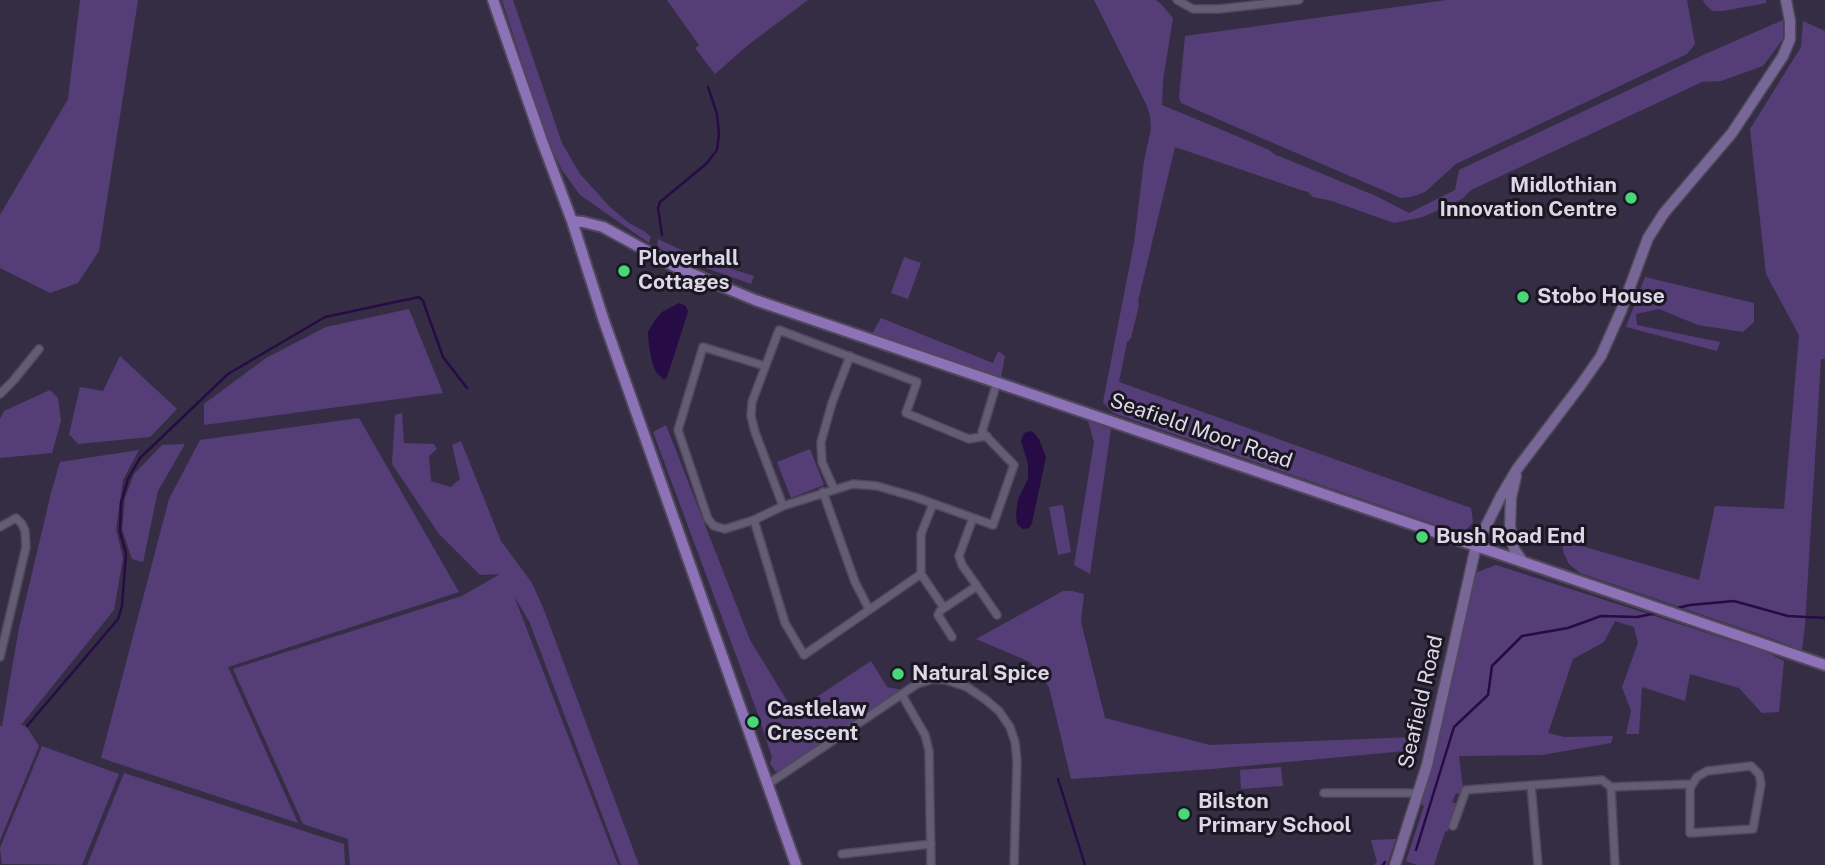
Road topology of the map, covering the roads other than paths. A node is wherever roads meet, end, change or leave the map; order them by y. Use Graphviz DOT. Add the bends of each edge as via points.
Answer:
graph roads {
  1 [pos="493,0"];
  2 [pos="1177,0"];
  3 [pos="1299,0"];
  4 [pos="1786,0"];
  5 [pos="572,221"];
  6 [pos="39,349"];
  7 [pos="850,356"];
  8 [pos="765,366"];
  9 [pos="997,382"];
  10 [pos="0,394"];
  11 [pos="987,436"];
  12 [pos="1517,469"];
  13 [pos="834,489"];
  14 [pos="824,492"];
  15 [pos="933,504"];
  16 [pos="783,506"];
  17 [pos="973,518"];
  18 [pos="754,520"];
  19 [pos="0,527"];
  20 [pos="1476,546"];
  21 [pos="1523,562"];
  22 [pos="921,574"];
  23 [pos="977,586"];
  24 [pos="944,608"];
  25 [pos="869,610"];
  26 [pos="997,615"];
  27 [pos="952,637"];
  28 [pos="0,657"];
  29 [pos="1825,665"];
  30 [pos="902,695"];
  31 [pos="768,784"];
  32 [pos="1692,784"];
  33 [pos="1531,785"];
  34 [pos="1611,787"];
  35 [pos="1324,793"];
  36 [pos="1419,793"];
  37 [pos="1453,826"];
  38 [pos="931,844"];
  39 [pos="842,854"];
  40 [pos="1397,864"];
  41 [pos="796,865"];
  42 [pos="931,865"];
  43 [pos="1014,865"];
  44 [pos="1538,865"];
  45 [pos="1615,865"];
  1 -- 5 [label="main road"];
  2 -- 3 [label="street" via="1193,9"];
  4 -- 12 [label="street, Seafield Road" via="1790,38 1783,56 1732,133 1664,213 1648,238 1601,356"];
  5 -- 9 [label="main road, Seafield Moor Road" via="603,228 676,267 755,300"];
  5 -- 31 [label="main road"];
  6 -- 10 [label="street"];
  7 -- 8 [label="street" via="779,330"];
  7 -- 11 [label="street" via="917,382 905,413 969,439"];
  7 -- 13 [label="street" via="821,442 822,462"];
  8 -- 16 [label="street" via="751,416"];
  8 -- 18 [label="street" via="703,347 678,430 708,519 725,529"];
  9 -- 11 [label="street" via="982,432"];
  9 -- 20 [label="main road, Seafield Moor Road"];
  11 -- 17 [label="street" via="1014,465 993,525"];
  12 -- 20 [label="street, Seafield Road"];
  12 -- 21 [label="street" via="1510,526 1514,549"];
  13 -- 14 [label="street"];
  13 -- 15 [label="street" via="853,484 877,486"];
  14 -- 16 [label="street"];
  14 -- 25 [label="street"];
  15 -- 17 [label="street"];
  15 -- 22 [label="street" via="921,534"];
  16 -- 18 [label="street"];
  17 -- 23 [label="street" via="959,556"];
  18 -- 25 [label="street" via="785,623 804,655"];
  19 -- 28 [label="street" via="16,518 25,531 26,547"];
  20 -- 21 [label="main road, Seafield Moor Road"];
  20 -- 36 [label="street, Seafield Road"];
  21 -- 29 [label="main road, Seafield Moor Road"];
  22 -- 24 [label="street"];
  22 -- 25 [label="street"];
  23 -- 24 [label="street"];
  23 -- 26 [label="street"];
  24 -- 27 [label="street" via="938,615"];
  30 -- 31 [label="street"];
  30 -- 38 [label="street" via="929,751"];
  30 -- 43 [label="street" via="917,684 946,680 986,700 1010,727 1017,761"];
  31 -- 41 [label="main road"];
  32 -- 32 [label="street" via="1690,832 1753,829 1762,784 1754,768 1707,771"];
  32 -- 34 [label="street"];
  33 -- 34 [label="street" via="1602,780"];
  33 -- 37 [label="street" via="1466,790"];
  33 -- 44 [label="street"];
  34 -- 45 [label="street"];
  35 -- 36 [label="street"];
  36 -- 40 [label="street, Seafield Road"];
  38 -- 39 [label="street"];
  38 -- 42 [label="street"];
}
